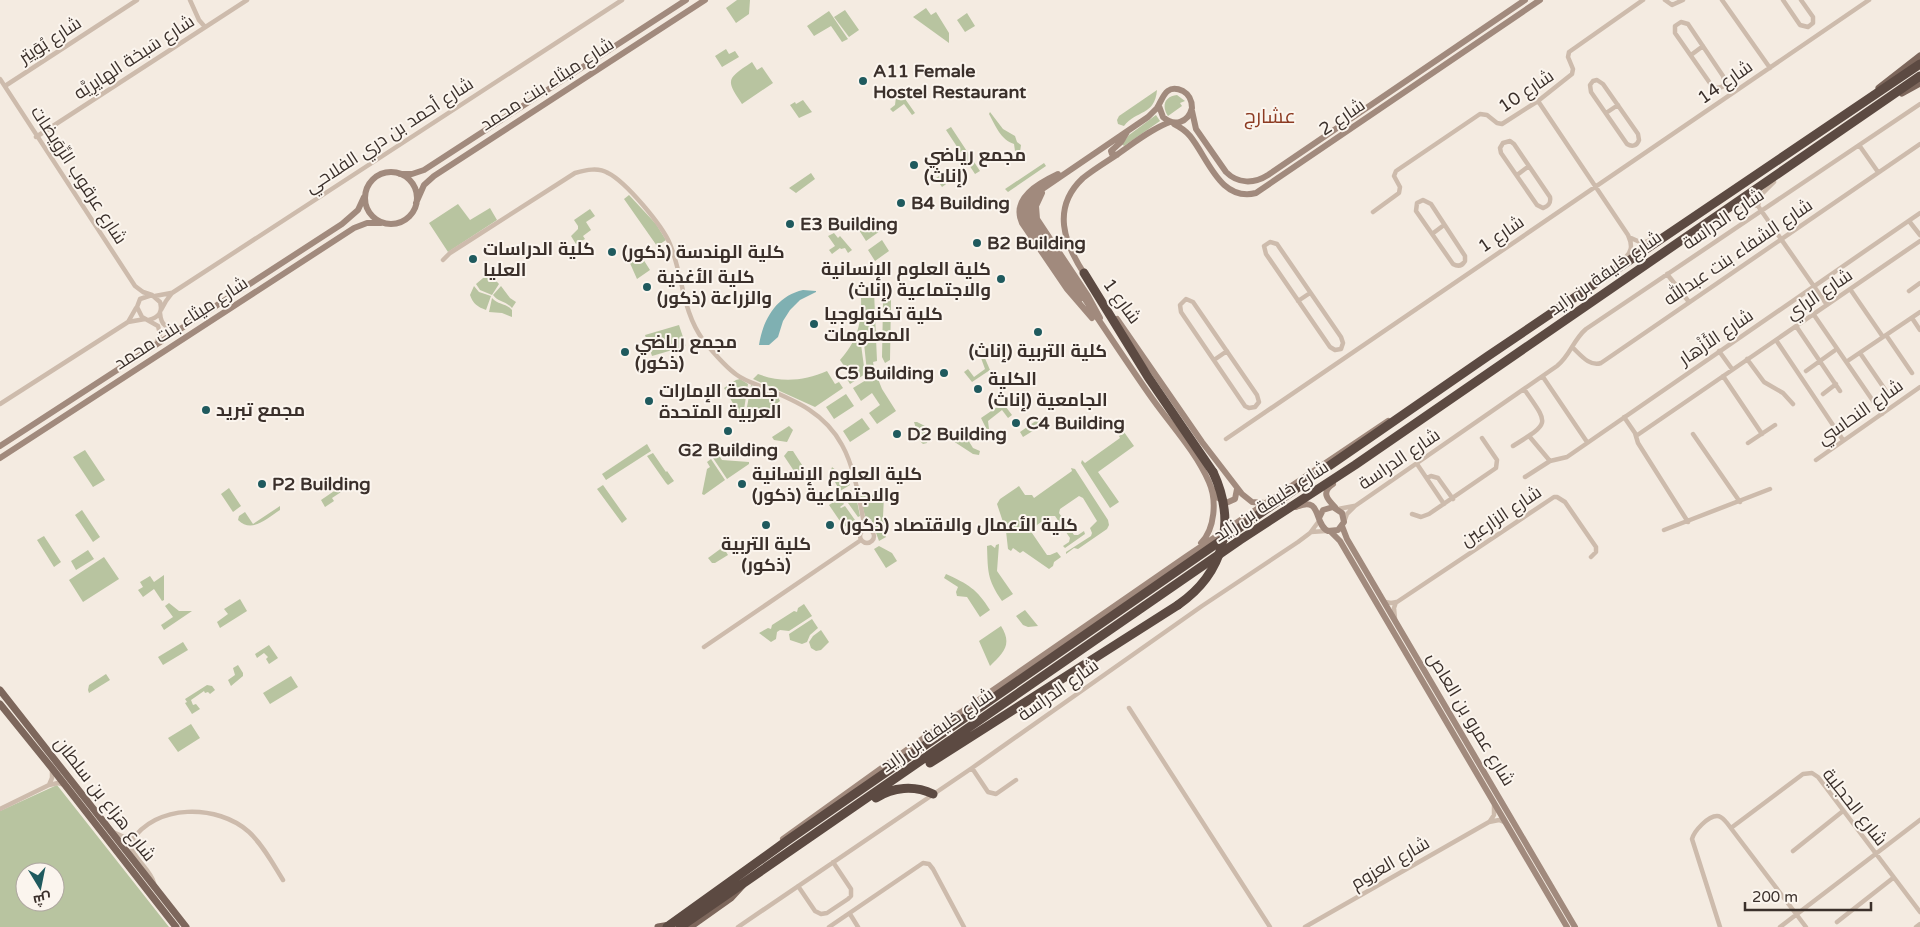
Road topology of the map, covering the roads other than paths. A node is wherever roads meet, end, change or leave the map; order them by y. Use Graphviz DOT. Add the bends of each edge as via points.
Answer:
graph roads {
  1 [pos="136,0"];
  2 [pos="190,0"];
  3 [pos="247,0"];
  4 [pos="622,0"];
  5 [pos="686,0"];
  6 [pos="705,0"];
  7 [pos="1525,0"];
  8 [pos="1540,0"];
  9 [pos="1642,0"];
  10 [pos="1665,0"];
  11 [pos="1683,0"];
  12 [pos="1722,0"];
  13 [pos="1783,0"];
  14 [pos="1801,0"];
  15 [pos="1869,0"];
  16 [pos="1810,26"];
  17 [pos="205,27"];
  18 [pos="1817,36"];
  19 [pos="1703,46"];
  20 [pos="1691,55"];
  21 [pos="1920,56"];
  22 [pos="1920,64"];
  23 [pos="1770,68"];
  24 [pos="1920,76"];
  25 [pos="0,79"];
  26 [pos="1920,82"];
  27 [pos="4,86"];
  28 [pos="1722,87"];
  29 [pos="1728,97"];
  30 [pos="1538,101"];
  31 [pos="1881,103"];
  32 [pos="1920,104"];
  33 [pos="1618,105"];
  34 [pos="1159,106"];
  35 [pos="1857,106"];
  36 [pos="1192,110"];
  37 [pos="1606,113"];
  38 [pos="1171,122"];
  39 [pos="1128,131"];
  40 [pos="36,137"];
  41 [pos="1920,144"];
  42 [pos="1636,145"];
  43 [pos="1859,145"];
  44 [pos="1117,155"];
  45 [pos="1644,155"];
  46 [pos="1076,166"];
  47 [pos="1529,166"];
  48 [pos="1066,170"];
  49 [pos="1878,172"];
  50 [pos="400,174"];
  51 [pos="1517,175"];
  52 [pos="1777,175"];
  53 [pos="1596,187"];
  54 [pos="364,197"];
  55 [pos="416,204"];
  56 [pos="1547,206"];
  57 [pos="1760,208"];
  58 [pos="1373,212"];
  59 [pos="1721,213"];
  60 [pos="1920,213"];
  61 [pos="1554,216"];
  62 [pos="1909,221"];
  63 [pos="381,223"];
  64 [pos="1444,225"];
  65 [pos="1432,234"];
  66 [pos="1628,235"];
  67 [pos="1920,235"];
  68 [pos="1664,236"];
  69 [pos="1781,239"];
  70 [pos="1920,241"];
  71 [pos="443,260"];
  72 [pos="1462,265"];
  73 [pos="1612,271"];
  74 [pos="1084,274"];
  75 [pos="1469,274"];
  76 [pos="1667,274"];
  77 [pos="1920,283"];
  78 [pos="135,286"];
  79 [pos="1814,287"];
  80 [pos="1850,289"];
  81 [pos="1909,291"];
  82 [pos="172,293"];
  83 [pos="1310,293"];
  84 [pos="153,296"];
  85 [pos="1298,301"];
  86 [pos="1689,302"];
  87 [pos="138,305"];
  88 [pos="1827,305"];
  89 [pos="161,311"];
  90 [pos="1091,311"];
  91 [pos="1920,312"];
  92 [pos="1814,314"];
  93 [pos="1912,318"];
  94 [pos="147,319"];
  95 [pos="128,322"];
  96 [pos="1796,326"];
  97 [pos="1103,327"];
  98 [pos="181,328"];
  99 [pos="1920,330"];
  100 [pos="1885,336"];
  101 [pos="1776,340"];
  102 [pos="156,344"];
  103 [pos="1572,346"];
  104 [pos="1340,349"];
  105 [pos="1227,351"];
  106 [pos="1834,351"];
  107 [pos="1719,352"];
  108 [pos="1860,352"];
  109 [pos="1346,358"];
  110 [pos="1747,359"];
  111 [pos="1214,360"];
  112 [pos="1849,360"];
  113 [pos="1819,361"];
  114 [pos="1732,369"];
  115 [pos="1806,371"];
  116 [pos="1912,373"];
  117 [pos="1543,376"];
  118 [pos="1722,376"];
  119 [pos="1836,384"];
  120 [pos="1920,387"];
  121 [pos="1524,389"];
  122 [pos="1886,390"];
  123 [pos="1840,391"];
  124 [pos="1823,394"];
  125 [pos="0,404"];
  126 [pos="1793,404"];
  127 [pos="1255,407"];
  128 [pos="1882,414"];
  129 [pos="1261,415"];
  130 [pos="1403,416"];
  131 [pos="1624,417"];
  132 [pos="1775,425"];
  133 [pos="1693,434"];
  134 [pos="1762,434"];
  135 [pos="1529,436"];
  136 [pos="1636,436"];
  137 [pos="1482,438"];
  138 [pos="1226,439"];
  139 [pos="1843,440"];
  140 [pos="1587,442"];
  141 [pos="1748,443"];
  142 [pos="0,446"];
  143 [pos="1514,446"];
  144 [pos="0,458"];
  145 [pos="1816,460"];
  146 [pos="1550,461"];
  147 [pos="1417,464"];
  148 [pos="1355,465"];
  149 [pos="1525,477"];
  150 [pos="1427,478"];
  151 [pos="1210,484"];
  152 [pos="1237,489"];
  153 [pos="1770,489"];
  154 [pos="1453,499"];
  155 [pos="1740,502"];
  156 [pos="1265,503"];
  157 [pos="1444,504"];
  158 [pos="1355,506"];
  159 [pos="1337,509"];
  160 [pos="1412,514"];
  161 [pos="1319,519"];
  162 [pos="1270,520"];
  163 [pos="1688,522"];
  164 [pos="1343,524"];
  165 [pos="865,529"];
  166 [pos="1664,530"];
  167 [pos="1329,531"];
  168 [pos="1310,533"];
  169 [pos="860,540"];
  170 [pos="1187,556"];
  171 [pos="1591,557"];
  172 [pos="1384,602"];
  173 [pos="1397,602"];
  174 [pos="1396,622"];
  175 [pos="704,647"];
  176 [pos="0,690"];
  177 [pos="0,704"];
  178 [pos="1129,708"];
  179 [pos="51,767"];
  180 [pos="911,768"];
  181 [pos="972,768"];
  182 [pos="1016,780"];
  183 [pos="49,785"];
  184 [pos="66,786"];
  185 [pos="933,794"];
  186 [pos="1492,797"];
  187 [pos="0,808"];
  188 [pos="1843,811"];
  189 [pos="845,813"];
  190 [pos="1920,820"];
  191 [pos="1489,822"];
  192 [pos="1731,828"];
  193 [pos="110,830"];
  194 [pos="1512,830"];
  195 [pos="137,833"];
  196 [pos="778,848"];
  197 [pos="1793,851"];
  198 [pos="1876,855"];
  199 [pos="833,862"];
  200 [pos="1893,878"];
  201 [pos="283,880"];
  202 [pos="744,884"];
  203 [pos="154,886"];
  204 [pos="798,886"];
  205 [pos="1920,912"];
  206 [pos="850,914"];
  207 [pos="1796,914"];
  208 [pos="1837,922"];
  209 [pos="1920,924"];
  210 [pos="668,926"];
  211 [pos="176,927"];
  212 [pos="186,927"];
  213 [pos="658,927"];
  214 [pos="680,927"];
  215 [pos="690,927"];
  216 [pos="738,927"];
  217 [pos="829,927"];
  218 [pos="858,927"];
  219 [pos="964,927"];
  220 [pos="1270,927"];
  221 [pos="1305,927"];
  222 [pos="1567,927"];
  223 [pos="1575,927"];
  224 [pos="1720,927"];
  225 [pos="1780,927"];
  226 [pos="1806,927"];
  227 [pos="1916,927"];
  1 -- 27 [label="street, شارع بُوَيتِر"];
  2 -- 17 [label="street"];
  3 -- 17 [label="street, شارع سَبخة الهايرِيَّه"];
  4 -- 82 [label="street, شارع أحمد بن دري الفلاحي"];
  5 -- 50 [label="street, شارع ميثاء بنت محمد" via="424,170"];
  6 -- 55 [label="street, شارع ميثاء بنت محمد" via="434,176 424,185"];
  7 -- 36 [label="street, شارع 2" via="1257,181 1241,181 1226,172 1196,129"];
  8 -- 38 [label="street, شارع 2" via="1256,193 1236,193 1225,186 1190,136"];
  9 -- 30 [label="street, شارع 10" via="1569,52 1572,74"];
  10 -- 11 [label="street" via="1674,5"];
  12 -- 23 [label="street"];
  13 -- 16 [label="street" via="1800,25"];
  14 -- 16 [label="street" via="1813,17"];
  15 -- 18 [label="street, شارع 14"];
  16 -- 18 [label="street"];
  17 -- 40 [label="street, شارع سَبخة الهايرِيَّه"];
  18 -- 23 [label="street, شارع 14"];
  19 -- 20 [label="street"];
  19 -- 20 [label="street" via="1688,24 1677,24 1675,33"];
  19 -- 28 [label="street" via="1724,78"];
  20 -- 28 [label="street" via="1712,86"];
  21 -- 35 [label="main road, شارع خليفة بن زايد"];
  22 -- 35 [label="highway, شارع خليفة بن زايد"];
  23 -- 29 [label="street, شارع 14"];
  24 -- 31 [label="highway, شارع خليفة بن زايد"];
  25 -- 27 [label="street, شارع عرقوب الرِّوَيضات"];
  26 -- 31 [label="main road, شارع خليفة بن زايد"];
  27 -- 40 [label="street, شارع عرقوب الرِّوَيضات"];
  28 -- 29 [label="street"];
  29 -- 45 [label="street, شارع 14"];
  30 -- 53 [label="street"];
  30 -- 58 [label="street, شارع 10" via="1502,124 1482,114 1396,171 1394,176 1400,193"];
  31 -- 52 [label="highway, شارع خليفة بن زايد"];
  32 -- 43 [label="street, شارع الدراسة"];
  33 -- 37 [label="street"];
  33 -- 37 [label="street" via="1602,82 1592,81 1590,90"];
  33 -- 42 [label="street" via="1639,137"];
  34 -- 36 [label="street" via="1164,94 1178,90 1190,98"];
  34 -- 38 [label="street" via="1163,117"];
  34 -- 39 [label="street, شارع 1"];
  35 -- 68 [label="highway, شارع خليفة بن زايد"];
  36 -- 38 [label="street" via="1183,121"];
  37 -- 42 [label="street" via="1627,144"];
  38 -- 44 [label="street, شارع 1" via="1153,130"];
  39 -- 44 [label="street" via="1111,151"];
  39 -- 46 [label="street, شارع 1"];
  40 -- 78 [label="street, شارع عرقوب الرِّوَيضات"];
  41 -- 49 [label="street, شارع الشفاء بنت عبدالله"];
  42 -- 45 [label="street"];
  43 -- 49 [label="street"];
  43 -- 57 [label="street, شارع الدراسة"];
  44 -- 74 [label="street, شارع 1" via="1078,184 1065,210 1066,240"];
  45 -- 53 [label="street, شارع 14"];
  46 -- 48 [label="street, شارع 1"];
  46 -- 90 [label="street, شارع 1" via="1038,192 1030,214"];
  46 -- 97 [label="street" via="1042,193 1037,201 1036,214 1092,301"];
  47 -- 51 [label="street"];
  47 -- 51 [label="street" via="1514,144 1503,143 1501,153"];
  47 -- 56 [label="street" via="1550,196"];
  48 -- 90 [label="street, شارع 1" via="1031,194 1025,215 1028,224"];
  48 -- 97 [label="street" via="1025,196 1020,202 1019,215 1067,289"];
  49 -- 69 [label="street, شارع الشفاء بنت عبدالله"];
  50 -- 54 [label="street" via="388,172 376,176"];
  50 -- 55 [label="street" via="414,186"];
  51 -- 56 [label="street" via="1537,205"];
  52 -- 57 [label="street" via="1760,196"];
  52 -- 59 [label="highway, شارع خليفة بن زايد"];
  53 -- 61 [label="street, شارع 1"];
  53 -- 66 [label="street"];
  54 -- 63 [label="street" via="370,215"];
  54 -- 98 [label="street, شارع ميثاء بنت محمد" via="358,210 348,219"];
  55 -- 63 [label="street" via="411,215 401,222"];
  56 -- 61 [label="street"];
  57 -- 59 [label="street" via="1741,205"];
  57 -- 69 [label="street"];
  57 -- 76 [label="street, شارع الدراسة"];
  59 -- 148 [label="highway, شارع خليفة بن زايد"];
  60 -- 62 [label="street, شارع الأَزْهار"];
  61 -- 75 [label="street, شارع 1"];
  62 -- 67 [label="street"];
  62 -- 79 [label="street, شارع الأَزْهار"];
  63 -- 144 [label="street, شارع ميثاء بنت محمد" via="367,223 354,228"];
  64 -- 65 [label="street"];
  64 -- 65 [label="street" via="1429,202 1419,201 1416,211"];
  64 -- 72 [label="street" via="1465,256"];
  65 -- 72 [label="street" via="1453,264"];
  66 -- 68 [label="street" via="1642,243"];
  66 -- 73 [label="street" via="1632,244 1630,252"];
  68 -- 73 [label="highway, شارع خليفة بن زايد"];
  69 -- 79 [label="street"];
  69 -- 86 [label="street, شارع الشفاء بنت عبدالله"];
  70 -- 80 [label="street, شارع الراي"];
  71 -- 165 [label="street" via="575,174 595,169 608,173 630,192 662,229 674,254 691,319 720,360 737,375 808,408 831,428 848,456"];
  72 -- 75 [label="street"];
  73 -- 130 [label="highway, شارع خليفة بن زايد"];
  74 -- 152 [label="street, شارع 1"];
  74 -- 180 [label="highway, bridge" via="1213,472 1224,503 1223,543 1213,568 1201,585 1178,605 930,763"];
  75 -- 109 [label="street, شارع 1"];
  76 -- 86 [label="street"];
  76 -- 103 [label="street, شارع الدراسة" via="1586,329"];
  77 -- 81 [label="street"];
  78 -- 84 [label="street, شارع عرقوب الرِّوَيضات"];
  78 -- 87 [label="street, شارع عرقوب الرِّوَيضات"];
  79 -- 88 [label="street"];
  79 -- 107 [label="street, شارع الأَزْهار"];
  80 -- 88 [label="street, شارع الراي"];
  80 -- 100 [label="street"];
  82 -- 84 [label="street, شارع أحمد بن دري الفلاحي"];
  82 -- 89 [label="street, شارع أحمد بن دري الفلاحي"];
  83 -- 85 [label="street"];
  83 -- 85 [label="street" via="1277,244 1268,242 1264,252"];
  83 -- 104 [label="street" via="1342,338"];
  84 -- 87 [label="street" via="144,296"];
  84 -- 89 [label="street" via="160,302"];
  85 -- 104 [label="street" via="1330,347"];
  86 -- 103 [label="street, شارع الشفاء بنت عبدالله" via="1599,364 1590,363"];
  87 -- 94 [label="street" via="139,314"];
  87 -- 95 [label="street"];
  88 -- 92 [label="street, شارع الراي"];
  89 -- 94 [label="street" via="154,319"];
  89 -- 98 [label="street" via="165,327"];
  90 -- 97 [label="street, شارع 1"];
  91 -- 93 [label="street"];
  92 -- 96 [label="street, شارع الراي"];
  92 -- 128 [label="street"];
  93 -- 99 [label="street"];
  93 -- 100 [label="street"];
  94 -- 95 [label="street"];
  94 -- 102 [label="street" via="160,330"];
  95 -- 125 [label="street"];
  96 -- 101 [label="street, شارع الراي"];
  96 -- 113 [label="street"];
  97 -- 151 [label="street, شارع 1" via="1190,450"];
  98 -- 102 [label="street, شارع ميثاء بنت محمد"];
  100 -- 108 [label="street"];
  100 -- 116 [label="street"];
  101 -- 110 [label="street, شارع الراي"];
  101 -- 139 [label="street"];
  102 -- 142 [label="street, شارع ميثاء بنت محمد"];
  103 -- 117 [label="street, شارع الدراسة" via="1564,360"];
  104 -- 109 [label="street"];
  105 -- 111 [label="street"];
  105 -- 111 [label="street" via="1193,302 1183,300 1180,310"];
  105 -- 127 [label="street" via="1258,397"];
  106 -- 113 [label="street"];
  107 -- 114 [label="street"];
  107 -- 131 [label="street, شارع الأَزْهار"];
  108 -- 112 [label="street"];
  108 -- 122 [label="street"];
  109 -- 129 [label="street, شارع 1"];
  110 -- 114 [label="street, شارع الراي"];
  110 -- 126 [label="street" via="1764,382 1783,393"];
  111 -- 127 [label="street" via="1245,406"];
  113 -- 115 [label="street"];
  113 -- 119 [label="street"];
  114 -- 118 [label="street, شارع الراي"];
  117 -- 121 [label="street, شارع الدراسة"];
  117 -- 140 [label="street"];
  118 -- 134 [label="street"];
  118 -- 136 [label="street, شارع الراي"];
  119 -- 123 [label="street"];
  119 -- 124 [label="street"];
  120 -- 128 [label="street, شارع النحاسي"];
  121 -- 135 [label="street" via="1543,419 1540,428"];
  121 -- 147 [label="street, شارع الدراسة"];
  127 -- 129 [label="street"];
  128 -- 139 [label="street, شارع النحاسي"];
  129 -- 138 [label="street, شارع 1"];
  130 -- 156 [label="street" via="1371,430"];
  130 -- 196 [label="highway, شارع خليفة بن زايد"];
  131 -- 136 [label="street"];
  131 -- 140 [label="street, شارع الأَزْهار"];
  132 -- 134 [label="street"];
  133 -- 155 [label="street"];
  134 -- 141 [label="street"];
  135 -- 143 [label="street"];
  135 -- 146 [label="street"];
  136 -- 163 [label="street"];
  137 -- 154 [label="street" via="1497,460 1497,466"];
  139 -- 145 [label="street, شارع النحاسي"];
  140 -- 146 [label="street, شارع الأَزْهار" via="1567,458"];
  146 -- 149 [label="street, شارع الأَزْهار"];
  147 -- 150 [label="street"];
  147 -- 158 [label="street, شارع الدراسة"];
  148 -- 159 [label="street" via="1327,489 1327,499"];
  148 -- 162 [label="highway, شارع خليفة بن زايد"];
  150 -- 154 [label="street" via="1438,478"];
  150 -- 157 [label="street"];
  151 -- 152 [label="street" via="1215,496 1226,503 1235,499"];
  151 -- 170 [label="street, شارع 1" via="1213,503 1211,527 1205,540"];
  152 -- 156 [label="street, شارع 1" via="1248,500"];
  153 -- 155 [label="street"];
  154 -- 157 [label="street"];
  155 -- 163 [label="street"];
  156 -- 170 [label="street"];
  157 -- 160 [label="street" via="1421,517"];
  158 -- 159 [label="street, شارع الدراسة"];
  158 -- 164 [label="street, شارع الدراسة"];
  159 -- 161 [label="street" via="1325,509"];
  159 -- 164 [label="street" via="1343,515"];
  161 -- 162 [label="street" via="1312,506 1304,504"];
  161 -- 167 [label="street"];
  161 -- 168 [label="street"];
  162 -- 180 [label="highway, شارع خليفة بن زايد"];
  163 -- 166 [label="street"];
  164 -- 167 [label="street" via="1338,530"];
  164 -- 172 [label="street, شارع عمرو بن العاص" via="1347,539"];
  165 -- 169 [label="street" via="860,532"];
  165 -- 169 [label="street" via="872,531 874,539 867,543"];
  167 -- 168 [label="street"];
  167 -- 186 [label="street, شارع عمرو بن العاص" via="1340,541"];
  168 -- 181 [label="street, شارع الدراسة"];
  169 -- 175 [label="street"];
  170 -- 196 [label="street" via="786,836"];
  171 -- 173 [label="street, شارع الزارعين" via="1596,547 1564,502 1554,497"];
  172 -- 173 [label="street"];
  172 -- 174 [label="street, شارع عمرو بن العاص"];
  173 -- 174 [label="street" via="1394,608"];
  174 -- 223 [label="street, شارع عمرو بن العاص"];
  176 -- 193 [label="main road, شارع هزاع بن سلطان"];
  177 -- 179 [label="main road, شارع هزاع بن سلطان"];
  178 -- 220 [label="street"];
  179 -- 183 [label="street"];
  179 -- 184 [label="main road, شارع هزاع بن سلطان"];
  180 -- 189 [label="highway, شارع خليفة بن زايد"];
  181 -- 182 [label="street" via="992,794"];
  181 -- 185 [label="street, شارع الدراسة"];
  183 -- 184 [label="street" via="58,783"];
  183 -- 187 [label="street"];
  184 -- 211 [label="main road, شارع هزاع بن سلطان"];
  185 -- 189 [label="highway" via="912,788 890,791 853,813"];
  185 -- 199 [label="street, شارع الدراسة"];
  186 -- 191 [label="street" via="1494,812"];
  186 -- 194 [label="street, شارع عمرو بن العاص"];
  188 -- 192 [label="street, شارع الحجلية" via="1816,776 1808,772"];
  188 -- 197 [label="street"];
  188 -- 198 [label="street, شارع الحجلية"];
  189 -- 202 [label="highway, شارع خليفة بن زايد"];
  190 -- 198 [label="street"];
  191 -- 194 [label="street" via="1502,821"];
  191 -- 221 [label="street, شارع العزوم"];
  192 -- 207 [label="street"];
  192 -- 224 [label="street" via="1722,818 1714,817 1692,837"];
  193 -- 195 [label="street" via="124,837"];
  193 -- 203 [label="main road, شارع هزاع بن سلطان"];
  194 -- 222 [label="street, شارع عمرو بن العاص"];
  195 -- 201 [label="street" via="177,813 218,816 249,833"];
  195 -- 203 [label="street" via="131,842 132,850 151,875"];
  196 -- 210 [label="highway, شارع خليفة بن زايد"];
  198 -- 200 [label="street, شارع الحجلية"];
  198 -- 207 [label="street"];
  199 -- 204 [label="street, شارع الدراسة"];
  199 -- 204 [label="street" via="852,889 848,900 821,914 815,911"];
  200 -- 205 [label="street, شارع الحجلية"];
  200 -- 208 [label="street"];
  202 -- 214 [label="highway, شارع خليفة بن زايد"];
  202 -- 215 [label="main road" via="731,898"];
  203 -- 212 [label="main road, شارع هزاع بن سلطان"];
  204 -- 216 [label="street, شارع الدراسة"];
  206 -- 217 [label="street"];
  206 -- 218 [label="street"];
  206 -- 219 [label="street" via="920,864 926,863 933,869"];
  207 -- 225 [label="street"];
  207 -- 226 [label="street"];
  209 -- 227 [label="street"];
  210 -- 213 [label="main road"];
}
